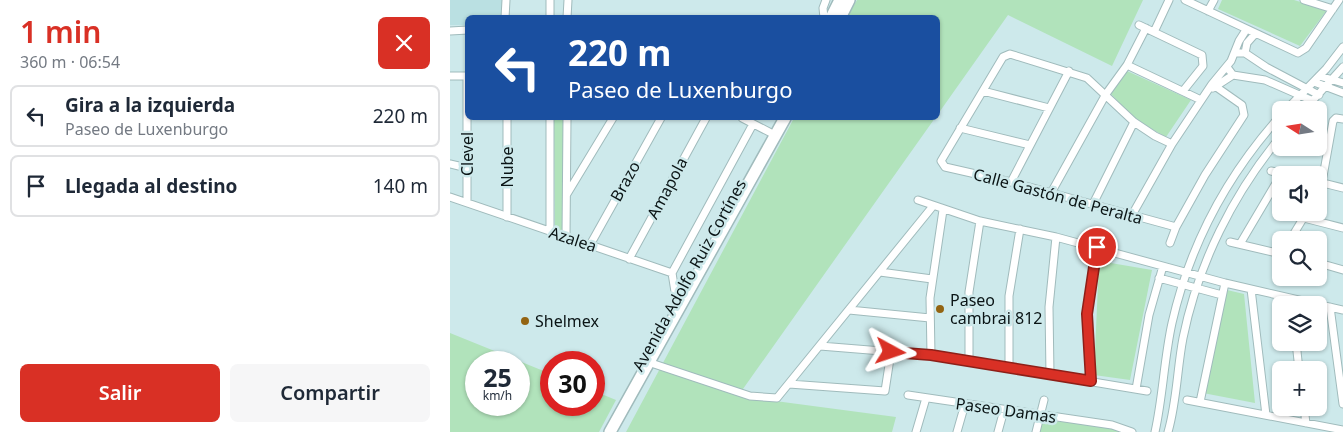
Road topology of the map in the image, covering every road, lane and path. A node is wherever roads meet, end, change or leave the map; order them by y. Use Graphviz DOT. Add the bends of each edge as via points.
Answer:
graph roads {
  1 [pos="506,0"];
  2 [pos="550,0"];
  3 [pos="568,0"];
  4 [pos="826,0"];
  5 [pos="840,0"];
  6 [pos="849,0"];
  7 [pos="1169,0"];
  8 [pos="1185,0"];
  9 [pos="1214,0"];
  10 [pos="1304,0"];
  11 [pos="1339,0"];
  12 [pos="1334,9"];
  13 [pos="1208,11"];
  14 [pos="505,15"];
  15 [pos="550,15"];
  16 [pos="568,15"];
  17 [pos="824,15"];
  18 [pos="837,15"];
  19 [pos="838,15"];
  20 [pos="465,30"];
  21 [pos="1246,30"];
  22 [pos="450,31"];
  23 [pos="1154,32"];
  24 [pos="1255,34"];
  25 [pos="1343,48"];
  26 [pos="1235,53"];
  27 [pos="1245,53"];
  28 [pos="1127,65"];
  29 [pos="1227,67"];
  30 [pos="1343,67"];
  31 [pos="1069,71"];
  32 [pos="1233,75"];
  33 [pos="450,76"];
  34 [pos="465,76"];
  35 [pos="1316,79"];
  36 [pos="1333,80"];
  37 [pos="1343,83"];
  38 [pos="1212,87"];
  39 [pos="1327,87"];
  40 [pos="1307,89"];
  41 [pos="983,91"];
  42 [pos="1183,91"];
  43 [pos="1343,92"];
  44 [pos="1106,94"];
  45 [pos="1319,95"];
  46 [pos="1301,96"];
  47 [pos="1201,100"];
  48 [pos="1296,101"];
  49 [pos="1313,101"];
  50 [pos="1049,108"];
  51 [pos="1343,119"];
  52 [pos="467,120"];
  53 [pos="507,120"];
  54 [pos="550,120"];
  55 [pos="567,120"];
  56 [pos="612,120"];
  57 [pos="660,120"];
  58 [pos="705,120"];
  59 [pos="746,120"];
  60 [pos="775,120"];
  61 [pos="782,120"];
  62 [pos="1134,122"];
  63 [pos="753,124"];
  64 [pos="1272,125"];
  65 [pos="960,128"];
  66 [pos="772,133"];
  67 [pos="1030,144"];
  68 [pos="1172,144"];
  69 [pos="1272,148"];
  70 [pos="450,164"];
  71 [pos="1324,166"];
  72 [pos="467,168"];
  73 [pos="1011,182"];
  74 [pos="1327,185"];
  75 [pos="1343,188"];
  76 [pos="1052,192"];
  77 [pos="567,194"];
  78 [pos="1272,195"];
  79 [pos="450,196"];
  80 [pos="918,200"];
  81 [pos="467,202"];
  82 [pos="1092,204"];
  83 [pos="933,206"];
  84 [pos="943,210"];
  85 [pos="1132,215"];
  86 [pos="507,217"];
  87 [pos="980,221"];
  88 [pos="1323,221"];
  89 [pos="1176,227"];
  90 [pos="1343,228"];
  91 [pos="1020,229"];
  92 [pos="550,232"];
  93 [pos="566,237"];
  94 [pos="1056,237"];
  95 [pos="1230,242"];
  96 [pos="1170,243"];
  97 [pos="1240,244"];
  98 [pos="590,245"];
  99 [pos="1097,247"];
  100 [pos="1272,251"];
  101 [pos="629,259"];
  102 [pos="1327,265"];
  103 [pos="1163,266"];
  104 [pos="1343,270"];
  105 [pos="880,272"];
  106 [pos="1186,272"];
  107 [pos="672,273"];
  108 [pos="1200,276"];
  109 [pos="932,278"];
  110 [pos="1159,278"];
  111 [pos="1225,283"];
  112 [pos="1182,285"];
  113 [pos="1195,288"];
  114 [pos="1251,289"];
  115 [pos="1222,295"];
  116 [pos="1274,296"];
  117 [pos="676,298"];
  118 [pos="1327,307"];
  119 [pos="1330,307"];
  120 [pos="849,310"];
  121 [pos="1343,310"];
  122 [pos="930,318"];
  123 [pos="820,346"];
  124 [pos="891,352"];
  125 [pos="931,355"];
  126 [pos="645,361"];
  127 [pos="969,362"];
  128 [pos="1009,368"];
  129 [pos="1050,375"];
  130 [pos="1091,381"];
  131 [pos="789,384"];
  132 [pos="1136,389"];
  133 [pos="1147,391"];
  134 [pos="908,395"];
  135 [pos="926,398"];
  136 [pos="1044,400"];
  137 [pos="1188,400"];
  138 [pos="1200,402"];
  139 [pos="965,404"];
  140 [pos="1343,404"];
  141 [pos="1004,410"];
  142 [pos="1040,414"];
  143 [pos="1266,415"];
  144 [pos="1305,416"];
  145 [pos="1306,423"];
  146 [pos="1343,430"];
  147 [pos="603,432"];
  148 [pos="610,432"];
  149 [pos="916,432"];
  150 [pos="957,432"];
  151 [pos="998,432"];
  152 [pos="1036,432"];
  153 [pos="1128,432"];
  154 [pos="1155,432"];
  155 [pos="1168,432"];
  1 -- 14 [label="street"];
  2 -- 15 [label="street"];
  3 -- 16 [label="street"];
  4 -- 17 [label="street"];
  5 -- 18 [label="main road"];
  6 -- 19 [label="main road"];
  7 -- 23 [label="street"];
  8 -- 13 [label="street"];
  9 -- 13 [label="street"];
  10 -- 12 [label="street"];
  11 -- 12 [label="street"];
  12 -- 24 [label="street" via="1306,48 1295,52"];
  13 -- 21 [label="street"];
  20 -- 22 [label="street"];
  21 -- 24 [label="street"];
  21 -- 26 [label="street"];
  23 -- 28 [label="street" via="1142,26"];
  23 -- 42 [label="street" via="1204,59"];
  24 -- 27 [label="street" via="1247,42"];
  25 -- 35 [label="street"];
  26 -- 27 [label="street"];
  26 -- 29 [label="street"];
  27 -- 40 [label="street"];
  28 -- 42 [label="street"];
  28 -- 44 [label="street"];
  29 -- 32 [label="street"];
  29 -- 38 [label="street"];
  30 -- 36 [label="street"];
  31 -- 41 [label="street" via="1010,54 1003,57"];
  31 -- 44 [label="street" via="1087,78"];
  31 -- 50 [label="street"];
  32 -- 38 [label="street"];
  32 -- 46 [label="street" via="1265,80"];
  33 -- 34 [label="street"];
  35 -- 36 [label="street"];
  35 -- 39 [label="street"];
  35 -- 40 [label="street"];
  36 -- 37 [label="street"];
  36 -- 39 [label="street"];
  38 -- 47 [label="street"];
  38 -- 89 [label="street" via="1242,105 1244,115"];
  39 -- 43 [label="street"];
  39 -- 45 [label="street"];
  40 -- 45 [label="street"];
  40 -- 46 [label="street"];
  41 -- 50 [label="street"];
  41 -- 65 [label="street"];
  42 -- 47 [label="street"];
  44 -- 62 [label="street"];
  44 -- 76 [label="street"];
  45 -- 49 [label="street"];
  46 -- 48 [label="street"];
  46 -- 49 [label="street"];
  47 -- 68 [label="street"];
  50 -- 67 [label="street"];
  51 -- 71 [label="street" via="1333,121"];
  52 -- 72 [label="street, Clevel"];
  53 -- 86 [label="street, Nube"];
  54 -- 92 [label="street"];
  55 -- 77 [label="street"];
  56 -- 77 [label="street"];
  57 -- 98 [label="street, Brazo"];
  58 -- 101 [label="street, Amapola"];
  59 -- 63 [label="street"];
  60 -- 66 [label="main road, Avenida Adolfo Ruiz Cortínes"];
  61 -- 66 [label="main road"];
  62 -- 68 [label="street"];
  62 -- 82 [label="street"];
  63 -- 66 [label="street"];
  63 -- 107 [label="street"];
  64 -- 106 [label="street" via="1230,182 1203,230"];
  65 -- 67 [label="street"];
  65 -- 73 [label="street, Calle Gastón de Peralta" via="942,158 942,164"];
  66 -- 117 [label="main road, Avenida Adolfo Ruiz Cortínes"];
  66 -- 126 [label="main road"];
  67 -- 73 [label="street"];
  68 -- 85 [label="street"];
  69 -- 108 [label="street" via="1244,187 1214,241"];
  70 -- 72 [label="street"];
  72 -- 81 [label="street, Clevel"];
  73 -- 76 [label="street, Calle Gastón de Peralta"];
  74 -- 75 [label="street"];
  76 -- 82 [label="street, Calle Gastón de Peralta"];
  77 -- 93 [label="street"];
  78 -- 97 [label="street"];
  79 -- 81 [label="street, Azalea"];
  80 -- 83 [label="street"];
  81 -- 86 [label="street, Azalea"];
  82 -- 85 [label="street, Calle Gastón de Peralta"];
  83 -- 84 [label="street"];
  83 -- 105 [label="street"];
  84 -- 87 [label="street"];
  84 -- 109 [label="street"];
  85 -- 89 [label="street, Calle Gastón de Peralta"];
  86 -- 92 [label="street, Azalea"];
  87 -- 91 [label="street"];
  87 -- 127 [label="street" via="969,292"];
  88 -- 90 [label="street"];
  89 -- 96 [label="street"];
  91 -- 94 [label="street"];
  91 -- 128 [label="street" via="1009,296"];
  92 -- 93 [label="street, Azalea"];
  93 -- 98 [label="street, Azalea"];
  94 -- 99 [label="street"];
  94 -- 129 [label="street" via="1048,307"];
  95 -- 97 [label="street"];
  97 -- 100 [label="street"];
  98 -- 101 [label="street, Azalea"];
  99 -- 103 [label="street"];
  99 -- 130 [label="street" via="1088,300"];
  101 -- 107 [label="street, Azalea"];
  102 -- 104 [label="street"];
  103 -- 106 [label="street"];
  103 -- 110 [label="street"];
  105 -- 109 [label="street"];
  105 -- 120 [label="street"];
  106 -- 108 [label="street"];
  106 -- 112 [label="street"];
  107 -- 117 [label="street"];
  108 -- 111 [label="street"];
  108 -- 113 [label="street"];
  109 -- 122 [label="street"];
  110 -- 112 [label="street"];
  110 -- 132 [label="street"];
  111 -- 114 [label="street"];
  111 -- 115 [label="street"];
  112 -- 113 [label="street"];
  112 -- 154 [label="street" via="1169,338"];
  113 -- 115 [label="street"];
  113 -- 155 [label="street"];
  114 -- 116 [label="street"];
  114 -- 143 [label="street"];
  115 -- 138 [label="street"];
  117 -- 126 [label="main road, Avenida Adolfo Ruiz Cortínes"];
  118 -- 119 [label="street"];
  119 -- 121 [label="street"];
  119 -- 140 [label="street"];
  120 -- 122 [label="street"];
  120 -- 123 [label="street"];
  122 -- 125 [label="street"];
  123 -- 124 [label="street"];
  123 -- 131 [label="street"];
  124 -- 125 [label="street"];
  124 -- 131 [label="street" via="885,391"];
  125 -- 127 [label="street"];
  126 -- 131 [label="street" via="750,396 775,399"];
  126 -- 147 [label="main road, Avenida Adolfo Ruiz Cortínes"];
  126 -- 148 [label="main road"];
  127 -- 128 [label="street"];
  128 -- 129 [label="street"];
  129 -- 130 [label="street"];
  130 -- 132 [label="street"];
  132 -- 133 [label="street"];
  134 -- 135 [label="street, Paseo Damas"];
  135 -- 139 [label="street, Paseo Damas"];
  135 -- 149 [label="street"];
  136 -- 142 [label="street"];
  137 -- 138 [label="street"];
  138 -- 143 [label="street"];
  139 -- 141 [label="street, Paseo Damas"];
  139 -- 150 [label="street"];
  141 -- 142 [label="street, Paseo Damas"];
  141 -- 151 [label="street"];
  142 -- 152 [label="street"];
  142 -- 153 [label="street, Paseo Damas" via="1112,426"];
  143 -- 145 [label="street"];
  144 -- 145 [label="street"];
  145 -- 146 [label="street"];
}
